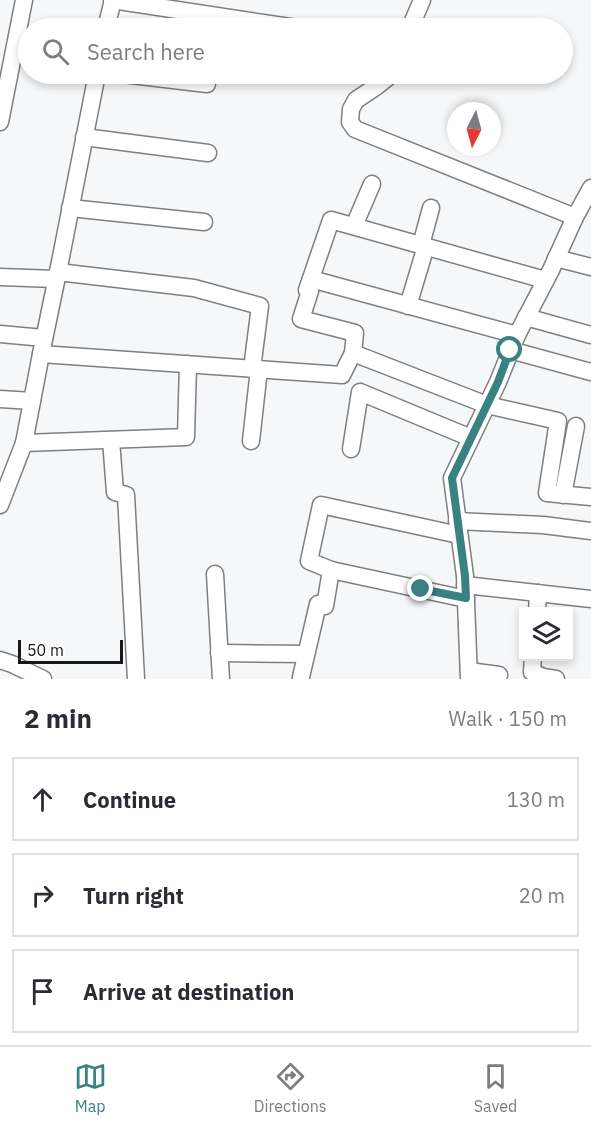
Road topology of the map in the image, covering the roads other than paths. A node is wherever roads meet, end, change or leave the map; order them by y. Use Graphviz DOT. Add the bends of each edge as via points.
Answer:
graph roads {
  1 [pos="24,0"];
  2 [pos="113,0"];
  3 [pos="422,0"];
  4 [pos="21,18"];
  5 [pos="108,18"];
  6 [pos="231,18"];
  7 [pos="414,18"];
  8 [pos="18,35"];
  9 [pos="95,84"];
  10 [pos="380,84"];
  11 [pos="0,122"];
  12 [pos="84,137"];
  13 [pos="207,153"];
  14 [pos="372,184"];
  15 [pos="591,188"];
  16 [pos="70,208"];
  17 [pos="431,208"];
  18 [pos="575,217"];
  19 [pos="204,222"];
  20 [pos="354,226"];
  21 [pos="424,246"];
  22 [pos="556,258"];
  23 [pos="591,267"];
  24 [pos="57,276"];
  25 [pos="0,277"];
  26 [pos="311,279"];
  27 [pos="545,280"];
  28 [pos="408,306"];
  29 [pos="526,317"];
  30 [pos="0,334"];
  31 [pos="591,335"];
  32 [pos="514,343"];
  33 [pos="43,346"];
  34 [pos="353,353"];
  35 [pos="188,364"];
  36 [pos="255,369"];
  37 [pos="591,372"];
  38 [pos="0,399"];
  39 [pos="32,401"];
  40 [pos="487,405"];
  41 [pos="558,421"];
  42 [pos="583,428"];
  43 [pos="471,438"];
  44 [pos="111,440"];
  45 [pos="251,441"];
  46 [pos="24,443"];
  47 [pos="351,449"];
  48 [pos="563,495"];
  49 [pos="591,498"];
  50 [pos="0,505"];
  51 [pos="458,528"];
  52 [pos="591,531"];
  53 [pos="331,570"];
  54 [pos="215,574"];
  55 [pos="466,592"];
  56 [pos="538,593"];
  57 [pos="591,599"];
  58 [pos="537,607"];
  59 [pos="219,653"];
  60 [pos="306,654"];
  61 [pos="0,660"];
  62 [pos="533,661"];
  63 [pos="469,675"];
  64 [pos="301,677"];
  65 [pos="43,679"];
  66 [pos="136,679"];
  67 [pos="221,679"];
  68 [pos="498,679"];
  69 [pos="556,679"];
  1 -- 4 [label="street"];
  2 -- 5 [label="street"];
  2 -- 6 [label="street"];
  3 -- 7 [label="street"];
  8 -- 11 [label="street"];
  9 -- 12 [label="street"];
  10 -- 18 [label="street" via="356,100 351,109 350,122 355,129"];
  12 -- 13 [label="street"];
  12 -- 16 [label="street"];
  14 -- 20 [label="street"];
  15 -- 18 [label="street"];
  16 -- 19 [label="street"];
  16 -- 24 [label="street"];
  17 -- 21 [label="street"];
  18 -- 22 [label="street"];
  20 -- 21 [label="street"];
  20 -- 26 [label="street" via="331,220"];
  21 -- 27 [label="street"];
  21 -- 28 [label="street"];
  22 -- 23 [label="street"];
  22 -- 27 [label="street"];
  24 -- 25 [label="street"];
  24 -- 33 [label="street"];
  24 -- 36 [label="street" via="194,288 260,306"];
  26 -- 28 [label="street"];
  26 -- 34 [label="street" via="302,319 355,333"];
  27 -- 29 [label="street"];
  28 -- 32 [label="street"];
  29 -- 31 [label="street"];
  29 -- 32 [label="street"];
  30 -- 33 [label="street"];
  32 -- 37 [label="street"];
  32 -- 40 [label="street"];
  33 -- 35 [label="street"];
  33 -- 39 [label="street"];
  34 -- 36 [label="street" via="342,375"];
  34 -- 40 [label="street"];
  35 -- 36 [label="street"];
  35 -- 44 [label="street" via="186,437"];
  36 -- 45 [label="street"];
  38 -- 39 [label="street"];
  39 -- 46 [label="street"];
  40 -- 41 [label="street"];
  40 -- 43 [label="street"];
  41 -- 42 [label="street"];
  41 -- 48 [label="street" via="547,493"];
  42 -- 48 [label="street"];
  43 -- 47 [label="street" via="360,392"];
  43 -- 51 [label="street" via="452,478"];
  44 -- 46 [label="street"];
  44 -- 66 [label="street" via="115,492 126,495"];
  46 -- 50 [label="street"];
  48 -- 49 [label="street"];
  51 -- 52 [label="street" via="543,525"];
  51 -- 53 [label="street" via="321,505 309,561"];
  51 -- 55 [label="street"];
  53 -- 55 [label="street"];
  53 -- 60 [label="street" via="325,606 318,604"];
  54 -- 59 [label="street"];
  55 -- 56 [label="street"];
  55 -- 63 [label="street"];
  56 -- 57 [label="street"];
  56 -- 58 [label="street"];
  59 -- 60 [label="street"];
  59 -- 67 [label="street"];
  60 -- 64 [label="street"];
  61 -- 65 [label="street"];
  62 -- 69 [label="street" via="532,672"];
  63 -- 68 [label="street" via="499,675"];
}
